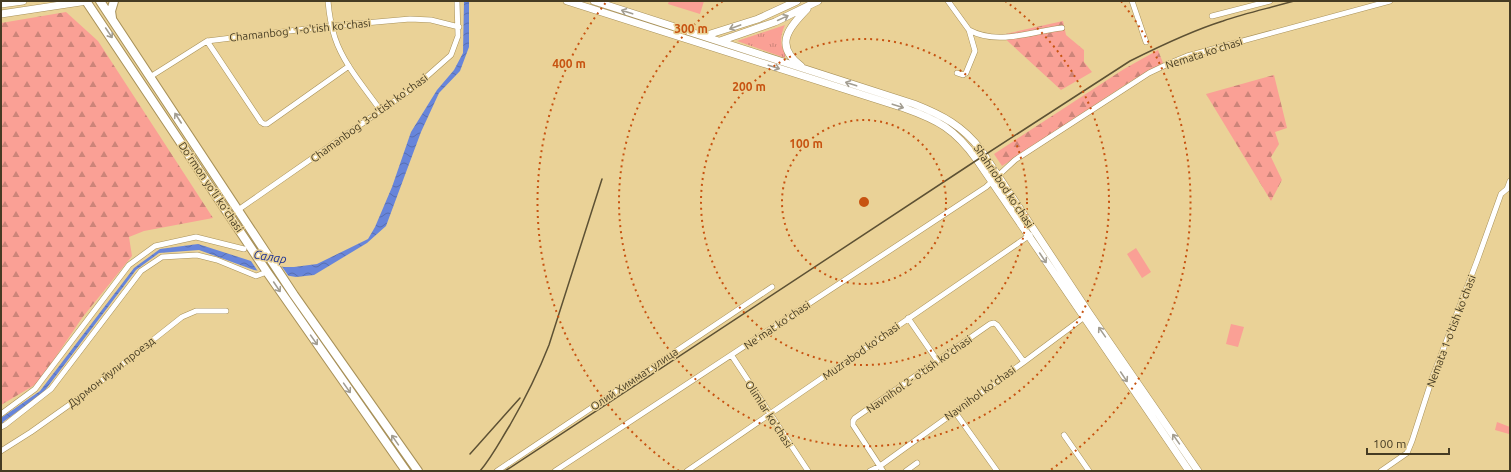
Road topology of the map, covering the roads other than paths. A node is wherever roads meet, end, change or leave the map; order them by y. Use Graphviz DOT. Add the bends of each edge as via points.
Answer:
graph roads {
  1 [pos="22,1"];
  2 [pos="87,1"];
  3 [pos="90,1"];
  4 [pos="100,1"];
  5 [pos="114,1"];
  6 [pos="328,1"];
  7 [pos="457,1"];
  8 [pos="567,1"];
  9 [pos="594,1"];
  10 [pos="797,1"];
  11 [pos="818,1"];
  12 [pos="948,1"];
  13 [pos="1132,1"];
  14 [pos="1270,1"];
  15 [pos="1390,1"];
  16 [pos="1,4"];
  17 [pos="811,5"];
  18 [pos="1,14"];
  19 [pos="1212,16"];
  20 [pos="112,19"];
  21 [pos="643,21"];
  22 [pos="331,26"];
  23 [pos="459,27"];
  24 [pos="1062,28"];
  25 [pos="969,30"];
  26 [pos="704,36"];
  27 [pos="207,41"];
  28 [pos="720,42"];
  29 [pos="1146,42"];
  30 [pos="707,45"];
  31 [pos="744,53"];
  32 [pos="350,66"];
  33 [pos="808,70"];
  34 [pos="957,73"];
  35 [pos="150,77"];
  36 [pos="381,111"];
  37 [pos="998,177"];
  38 [pos="1510,181"];
  39 [pos="992,182"];
  40 [pos="238,210"];
  41 [pos="1032,234"];
  42 [pos="244,249"];
  43 [pos="267,272"];
  44 [pos="772,287"];
  45 [pos="226,311"];
  46 [pos="1086,315"];
  47 [pos="310,318"];
  48 [pos="908,318"];
  49 [pos="303,324"];
  50 [pos="732,356"];
  51 [pos="937,360"];
  52 [pos="1024,362"];
  53 [pos="955,412"];
  54 [pos="1,414"];
  55 [pos="769,415"];
  56 [pos="1,427"];
  57 [pos="1064,435"];
  58 [pos="1,451"];
  59 [pos="917,463"];
  60 [pos="880,466"];
  61 [pos="406,471"];
  62 [pos="418,471"];
  63 [pos="497,471"];
  64 [pos="555,471"];
  65 [pos="687,471"];
  66 [pos="808,471"];
  67 [pos="870,471"];
  68 [pos="883,471"];
  69 [pos="906,471"];
  70 [pos="996,471"];
  71 [pos="1089,471"];
  72 [pos="1189,471"];
  73 [pos="1198,471"];
  74 [pos="1381,471"];
  1 -- 16 [label="main road"];
  2 -- 3 [label="main road"];
  2 -- 18 [label="main road"];
  2 -- 43 [label="main road, Do‘rmon yo‘li ko‘chasi, one-way"];
  4 -- 20 [label="main road, Do‘rmon yo‘li ko‘chasi"];
  5 -- 20 [label="main road"];
  6 -- 22 [label="street"];
  7 -- 23 [label="street, Chamanbog' 3-o'tish ko'chasi"];
  8 -- 21 [label="main road"];
  21 -- 9 [label="main road, one-way"];
  10 -- 26 [label="main road, one-way" via="758,19"];
  11 -- 17 [label="main road"];
  12 -- 25 [label="street"];
  13 -- 29 [label="street"];
  14 -- 19 [label="street"];
  15 -- 37 [label="street, Nemata ko'chasi" via="1187,56 1170,63 1142,78 1015,160"];
  28 -- 17 [label="main road, one-way" via="775,22"];
  17 -- 33 [label="main road" via="791,26 786,40 791,57"];
  20 -- 35 [label="main road, Do‘rmon yo‘li ko‘chasi"];
  21 -- 26 [label="main road, Shahriobod ko'chasi"];
  21 -- 30 [label="main road, Shahriobod ko'chasi"];
  22 -- 23 [label="street, Chamanbog' 1-o'tish ko'chasi" via="410,19 430,20"];
  22 -- 27 [label="street, Chamanbog' 1-o'tish ko'chasi"];
  22 -- 32 [label="street"];
  23 -- 36 [label="street, Chamanbog' 3-o'tish ko'chasi" via="451,55 416,86"];
  24 -- 25 [label="street" via="994,37"];
  25 -- 34 [label="street" via="975,51 966,73"];
  26 -- 28 [label="main road, Shahriobod ko'chasi"];
  26 -- 30 [label="main road"];
  27 -- 32 [label="street" via="264,124"];
  27 -- 35 [label="street, Chamanbog' 1-o'tish ko'chasi"];
  28 -- 30 [label="main road"];
  28 -- 31 [label="main road, Shahriobod ko'chasi"];
  30 -- 31 [label="main road, Shahriobod ko'chasi"];
  31 -- 33 [label="main road, Shahriobod ko'chasi"];
  31 -- 39 [label="main road, Shahriobod ko'chasi, one-way" via="935,120 963,142"];
  32 -- 36 [label="street"];
  37 -- 33 [label="main road, Shahriobod ko'chasi, one-way" via="970,136 943,117 914,104"];
  40 -- 35 [label="main road, Do‘rmon yo‘li ko‘chasi, one-way"];
  36 -- 40 [label="street, Chamanbog' 3-o'tish ko'chasi"];
  37 -- 39 [label="street, Ne'mat ko'chasi"];
  37 -- 41 [label="main road, Shahriobod ko'chasi"];
  38 -- 74 [label="street, Nemata 1-o'tish ko'chasi" via="1501,194 1412,441 1406,453"];
  39 -- 41 [label="main road, Shahriobod ko'chasi"];
  39 -- 50 [label="street, Ne'mat ko'chasi"];
  40 -- 47 [label="main road, Do‘rmon yo‘li ko‘chasi"];
  41 -- 46 [label="main road, Shahriobod ko'chasi"];
  41 -- 48 [label="street, Muzrabod ko'chasi"];
  42 -- 54 [label="street" via="196,237 155,246 129,265 35,389"];
  43 -- 49 [label="main road, Do‘rmon yo‘li ko‘chasi, one-way"];
  43 -- 56 [label="street" via="256,276 197,255 162,257 141,270 51,389"];
  44 -- 63 [label="street, Олий Химмат улица"];
  45 -- 58 [label="street, Дурмон йули проезд" via="196,311 182,317 86,393"];
  46 -- 52 [label="street, Navnihol ko'chasi"];
  46 -- 72 [label="main road, Shahriobod ko'chasi, one-way"];
  73 -- 46 [label="main road, Shahriobod ko'chasi, one-way"];
  47 -- 49 [label="main road"];
  62 -- 47 [label="main road, Do‘rmon yo‘li ko‘chasi, one-way"];
  48 -- 51 [label="street"];
  48 -- 55 [label="street, Muzrabod ko'chasi"];
  49 -- 61 [label="main road, Do‘rmon yo‘li ko‘chasi, one-way"];
  50 -- 55 [label="street, Olimlar ko'chasi"];
  50 -- 64 [label="street, Ne'mat ko'chasi"];
  51 -- 52 [label="street, Navnihol 2- o'tish ko'chasi" via="994,323"];
  51 -- 60 [label="street, Navnihol 2- o'tish ko'chasi" via="853,421 853,425"];
  52 -- 53 [label="street, Navnihol ko'chasi"];
  53 -- 60 [label="street, Navnihol ko'chasi"];
  53 -- 70 [label="street"];
  55 -- 65 [label="street, Muzrabod ko'chasi"];
  55 -- 66 [label="street, Olimlar ko'chasi"];
  57 -- 71 [label="street"];
  59 -- 69 [label="street"];
  60 -- 67 [label="street, Navnihol ko'chasi"];
  60 -- 68 [label="street, Navnihol 2- o'tish ko'chasi"];
}
